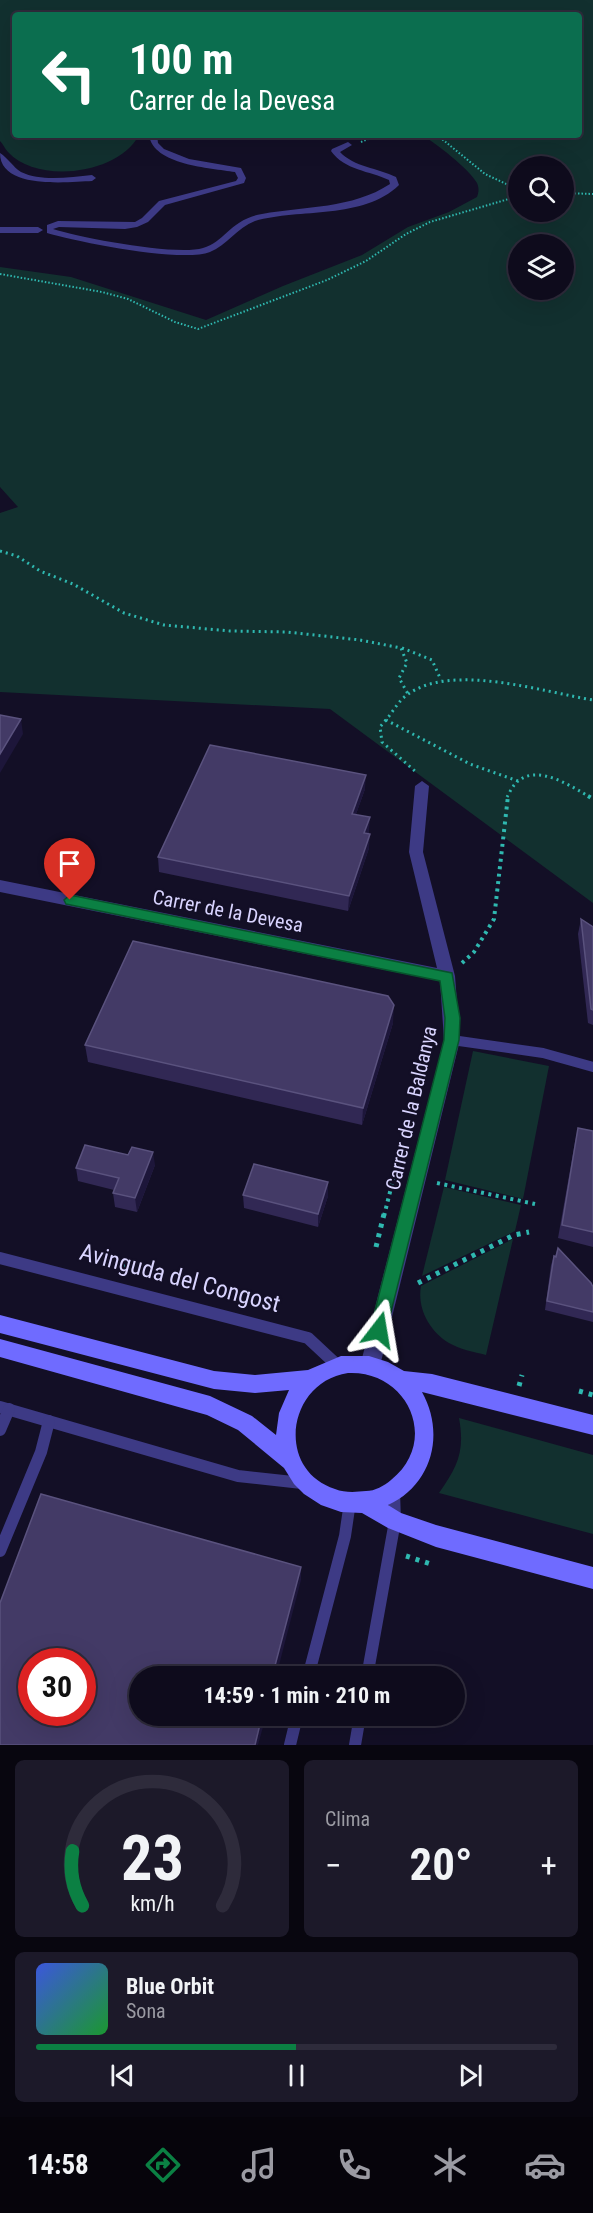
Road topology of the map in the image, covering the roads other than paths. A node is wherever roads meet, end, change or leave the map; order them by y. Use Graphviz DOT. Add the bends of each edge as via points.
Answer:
graph roads {
  1 [pos="152,138"];
  2 [pos="348,145"];
  3 [pos="0,156"];
  4 [pos="92,178"];
  5 [pos="50,229"];
  6 [pos="0,230"];
  7 [pos="422,786"];
  8 [pos="0,886"];
  9 [pos="447,976"];
  10 [pos="452,1040"];
  11 [pos="593,1067"];
  12 [pos="0,1258"];
  13 [pos="0,1324"];
  14 [pos="0,1348"];
  15 [pos="338,1366"];
  16 [pos="370,1366"];
  17 [pos="310,1379"];
  18 [pos="399,1380"];
  19 [pos="4,1408"];
  20 [pos="50,1420"];
  21 [pos="593,1425"];
  22 [pos="0,1430"];
  23 [pos="291,1460"];
  24 [pos="309,1484"];
  25 [pos="394,1491"];
  26 [pos="356,1501"];
  27 [pos="395,1521"];
  28 [pos="0,1551"];
  29 [pos="593,1578"];
  30 [pos="311,1666"];
  31 [pos="369,1666"];
  32 [pos="295,1726"];
  33 [pos="358,1726"];
  34 [pos="290,1745"];
  35 [pos="355,1745"];
  1 -- 5 [label="street" via="162,152 238,171 240,183 162,203 137,224 58,224"];
  2 -- 5 [label="street" via="335,151 337,157 383,173 393,179 394,185 364,201 248,220 217,245 202,251 125,245"];
  3 -- 4 [label="street" via="9,170 28,177"];
  5 -- 6 [label="street" via="44,226 38,230"];
  7 -- 9 [label="street, Carrer de la Baldanya" via="416,852"];
  8 -- 9 [label="street, Carrer de la Devesa"];
  9 -- 10 [label="street, Carrer de la Baldanya"];
  10 -- 11 [label="lane" via="543,1053"];
  10 -- 16 [label="street, Carrer de la Baldanya"];
  12 -- 15 [label="lane, Avinguda del Congost" via="308,1338"];
  13 -- 17 [label="main road" via="214,1380 255,1384"];
  14 -- 23 [label="main road" via="210,1406 245,1423"];
  15 -- 16 [label="main road"];
  15 -- 17 [label="main road"];
  16 -- 18 [label="main road"];
  17 -- 23 [label="main road" via="296,1394 287,1414 285,1435"];
  18 -- 21 [label="main road" via="432,1383"];
  18 -- 25 [label="main road" via="419,1406 426,1437 416,1468"];
  19 -- 20 [label="lane"];
  19 -- 22 [label="lane"];
  20 -- 24 [label="lane" via="238,1476"];
  20 -- 28 [label="lane" via="41,1452"];
  23 -- 24 [label="main road"];
  24 -- 26 [label="main road" via="328,1496"];
  25 -- 26 [label="main road" via="384,1497"];
  25 -- 27 [label="lane"];
  26 -- 27 [label="main road"];
  26 -- 30 [label="lane"];
  27 -- 29 [label="main road" via="436,1536"];
  27 -- 31 [label="lane"];
  32 -- 34 [label="lane"];
  33 -- 35 [label="lane"];
}
